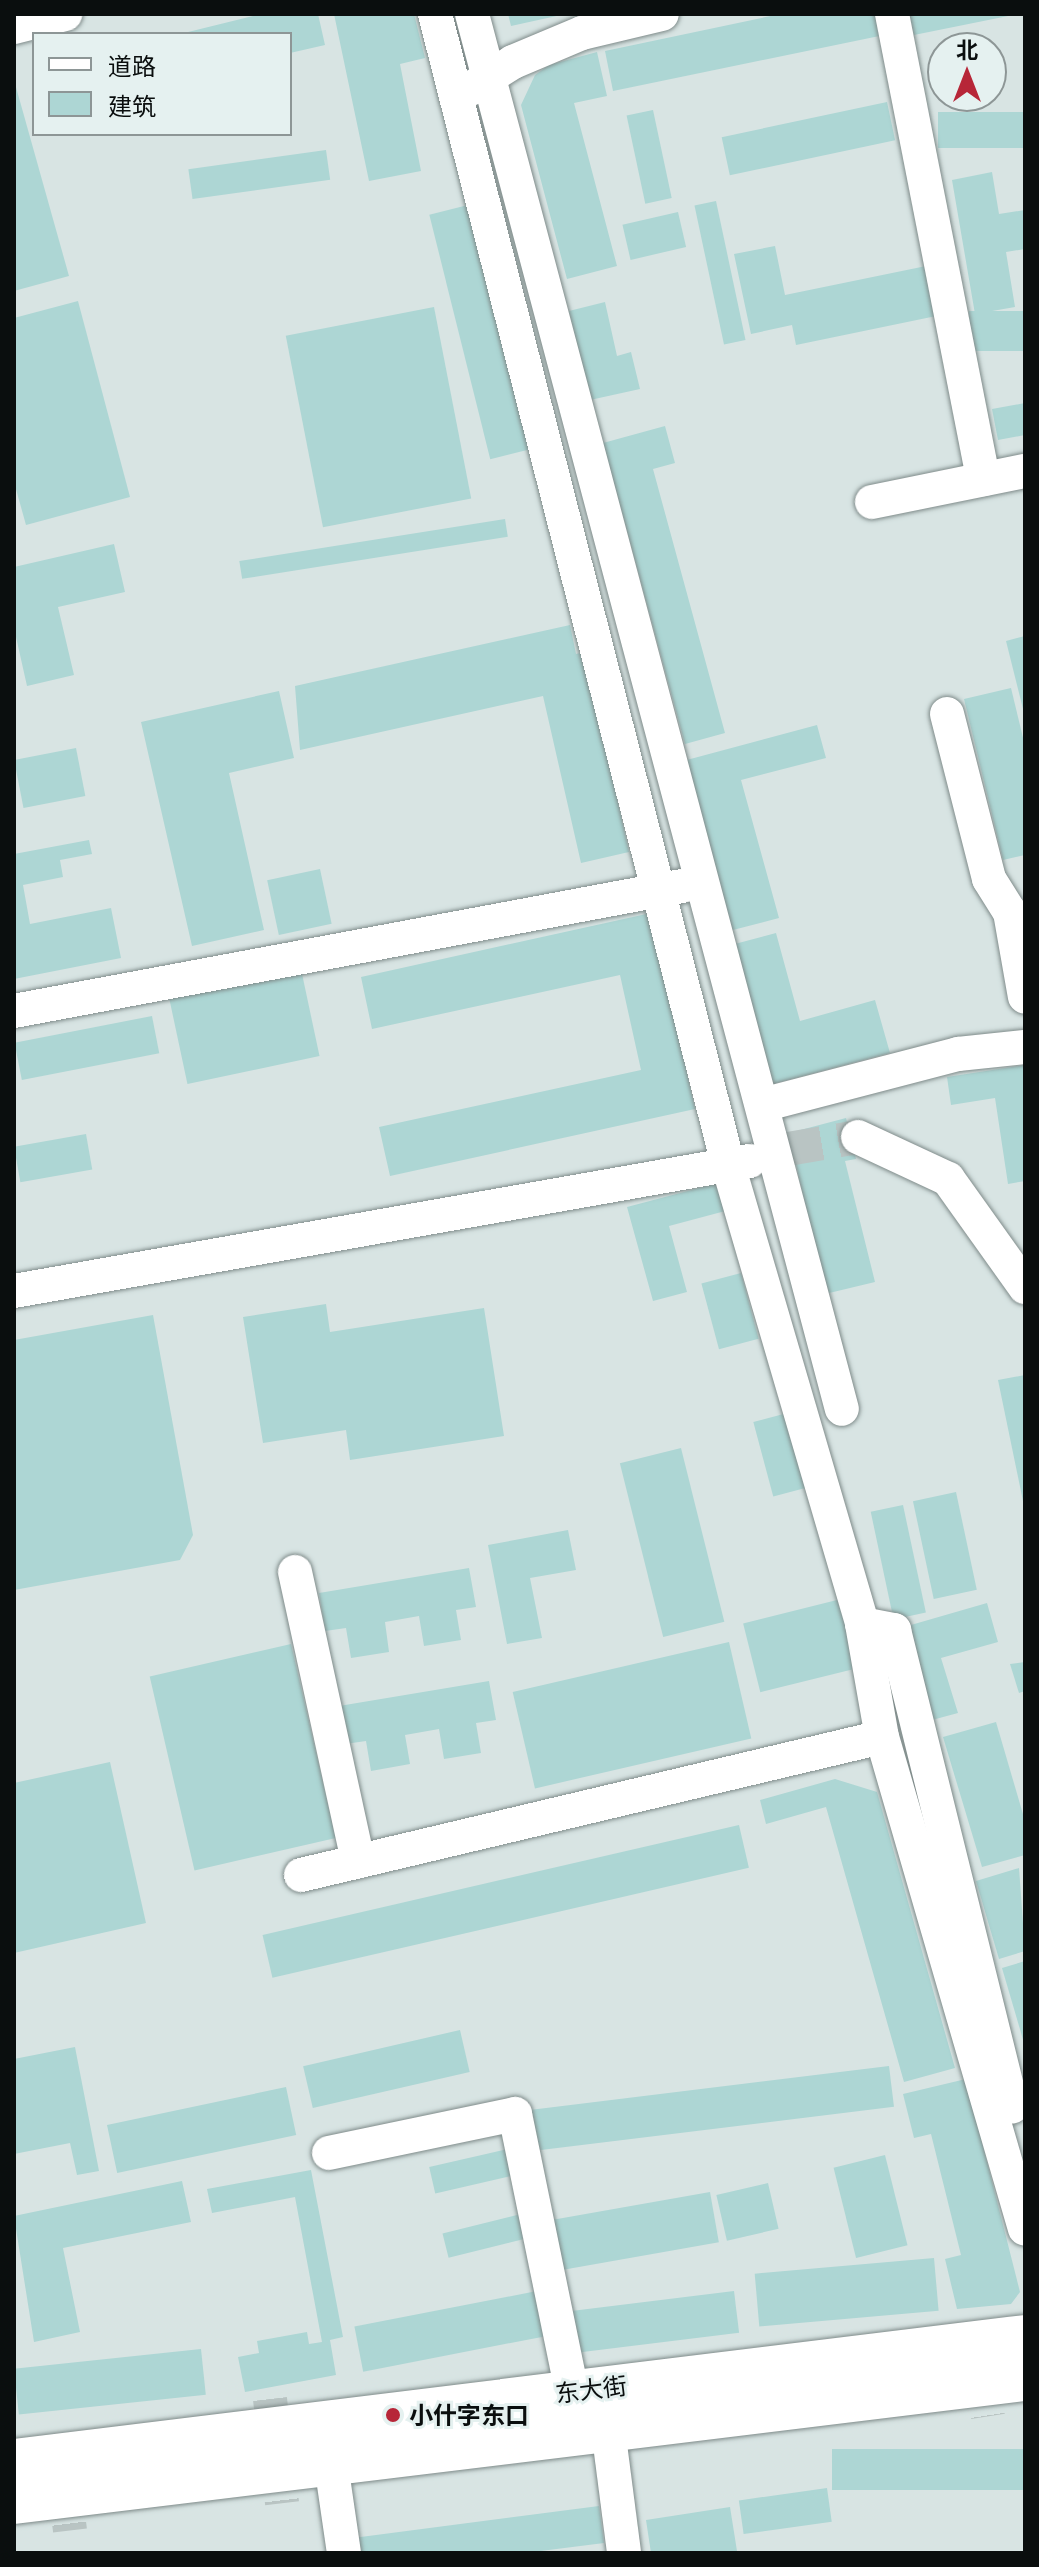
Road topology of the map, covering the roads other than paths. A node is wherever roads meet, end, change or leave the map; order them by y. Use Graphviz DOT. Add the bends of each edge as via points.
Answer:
graph roads {
  1 [pos="65,14"];
  2 [pos="435,14"];
  3 [pos="472,14"];
  4 [pos="662,14"];
  5 [pos="892,14"];
  6 [pos="14,27"];
  7 [pos="489,78"];
  8 [pos="459,95"];
  9 [pos="1025,471"];
  10 [pos="983,479"];
  11 [pos="872,502"];
  12 [pos="947,714"];
  13 [pos="702,882"];
  14 [pos="660,890"];
  15 [pos="1025,997"];
  16 [pos="14,1011"];
  17 [pos="1025,1047"];
  18 [pos="762,1105"];
  19 [pos="858,1137"];
  20 [pos="781,1151"];
  21 [pos="729,1168"];
  22 [pos="1025,1287"];
  23 [pos="14,1291"];
  24 [pos="842,1409"];
  25 [pos="295,1572"];
  26 [pos="862,1624"];
  27 [pos="882,1737"];
  28 [pos="358,1861"];
  29 [pos="301,1875"];
  30 [pos="329,2153"];
  31 [pos="1025,2158"];
  32 [pos="1025,2229"];
  33 [pos="1025,2337"];
  34 [pos="1025,2379"];
  35 [pos="572,2392"];
  36 [pos="608,2429"];
  37 [pos="14,2461"];
  38 [pos="331,2464"];
  39 [pos="14,2502"];
  40 [pos="344,2553"];
  41 [pos="624,2553"];
  1 -- 6 [label="street"];
  2 -- 8 [label="street"];
  3 -- 7 [label="street"];
  4 -- 7 [label="street" via="582,33"];
  5 -- 10 [label="street"];
  7 -- 8 [label="street"];
  7 -- 13 [label="street"];
  8 -- 14 [label="street"];
  9 -- 10 [label="street"];
  10 -- 11 [label="street"];
  12 -- 15 [label="street" via="989,879 1010,912"];
  13 -- 14 [label="street"];
  13 -- 18 [label="street"];
  14 -- 16 [label="street"];
  14 -- 21 [label="street"];
  17 -- 18 [label="street" via="958,1054"];
  18 -- 20 [label="street"];
  19 -- 22 [label="street" via="948,1179"];
  20 -- 21 [label="street"];
  20 -- 24 [label="street"];
  21 -- 23 [label="street"];
  21 -- 26 [label="street"];
  25 -- 28 [label="street"];
  26 -- 27 [label="street"];
  26 -- 31 [label="street" via="894,1630"];
  27 -- 28 [label="street"];
  27 -- 32 [label="street"];
  28 -- 29 [label="street"];
  30 -- 35 [label="street" via="515,2114"];
  33 -- 35 [label="main road, 东大街"];
  34 -- 36 [label="main road, 东大街"];
  35 -- 37 [label="main road, 东大街"];
  36 -- 38 [label="main road, 东大街"];
  36 -- 41 [label="street"];
  38 -- 39 [label="main road, 东大街"];
  38 -- 40 [label="street"];
}
